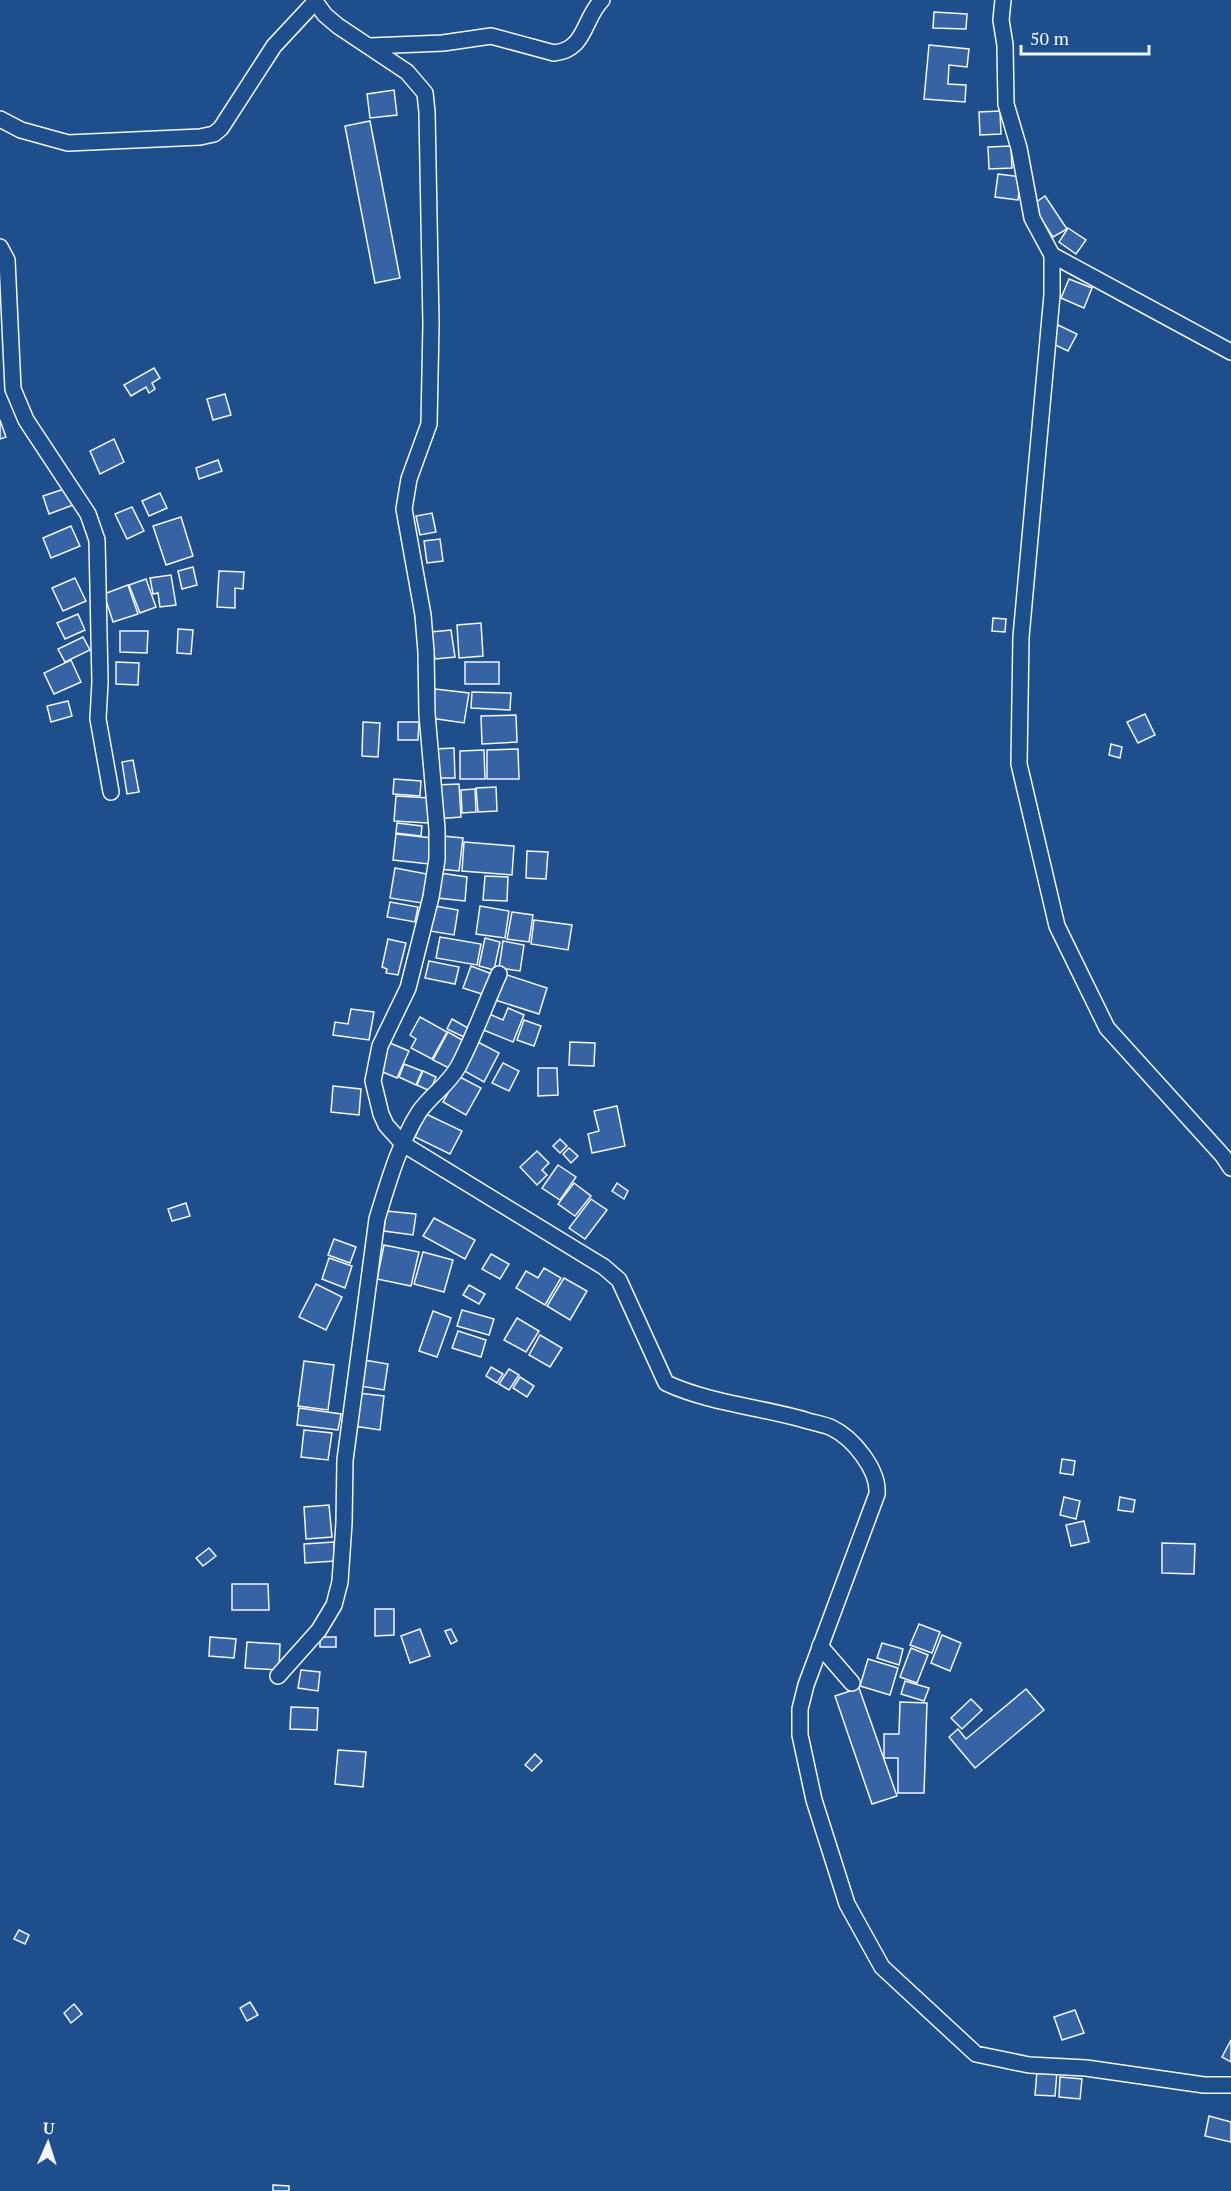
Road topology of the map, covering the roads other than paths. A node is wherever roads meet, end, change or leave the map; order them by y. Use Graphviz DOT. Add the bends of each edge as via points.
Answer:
graph roads {
  1 [pos="602,0"];
  2 [pos="1003,0"];
  3 [pos="315,1"];
  4 [pos="370,46"];
  5 [pos="0,119"];
  6 [pos="0,247"];
  7 [pos="1053,255"];
  8 [pos="1231,352"];
  9 [pos="111,792"];
  10 [pos="499,974"];
  11 [pos="403,1144"];
  12 [pos="1231,1168"];
  13 [pos="820,1646"];
  14 [pos="278,1676"];
  15 [pos="852,1683"];
  16 [pos="1231,2085"];
  1 -- 4 [label="street" via="578,42 563,52 490,36 443,44"];
  2 -- 7 [label="street" via="1006,104 1032,218"];
  3 -- 4 [label="street" via="338,26"];
  3 -- 5 [label="street" via="274,46 214,134 68,143 21,130"];
  4 -- 11 [label="street" via="407,72 424,93 427,112 429,424 409,479 404,509 423,615 437,859 408,988 380,1046 373,1081 386,1125"];
  6 -- 9 [label="street" via="7,260 13,389 26,420 88,514 97,540 98,719"];
  7 -- 8 [label="street"];
  7 -- 12 [label="street" via="1021,638 1019,764 1057,926 1107,1029"];
  10 -- 11 [label="street" via="457,1067 419,1112"];
  11 -- 13 [label="street" via="604,1267 619,1280 666,1383 832,1428 850,1440 874,1471 878,1494"];
  11 -- 14 [label="street" via="377,1219 345,1460 340,1582 334,1605 319,1630"];
  13 -- 15 [label="street"];
  13 -- 16 [label="street" via="800,1709 800,1736 814,1800 847,1904 882,1968 976,2054 1029,2065"];
}
